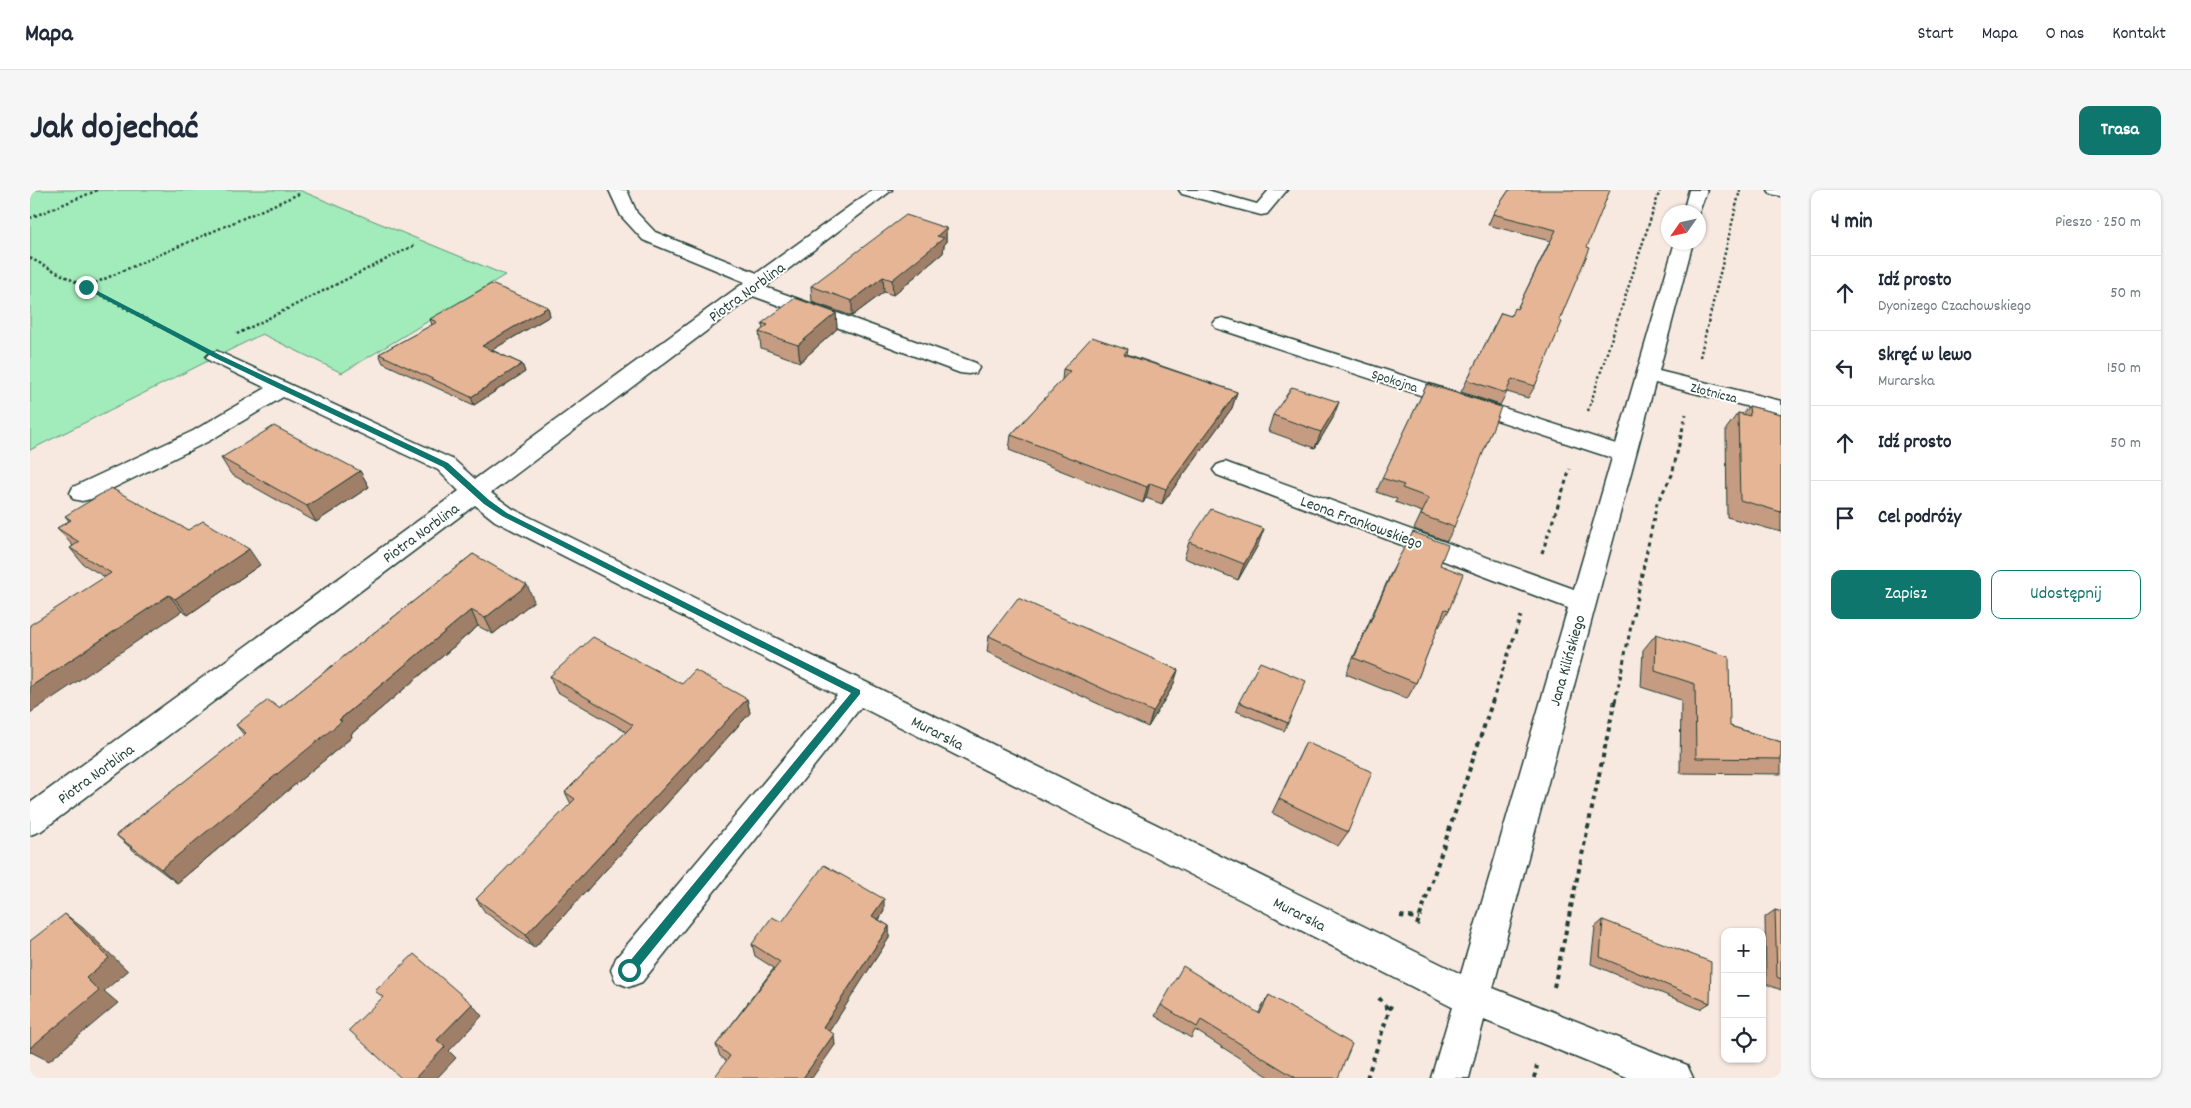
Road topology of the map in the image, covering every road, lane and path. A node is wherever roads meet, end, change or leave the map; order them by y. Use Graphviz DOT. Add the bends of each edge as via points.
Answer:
graph roads {
  1 [pos="98,190"];
  2 [pos="618,190"];
  3 [pos="883,190"];
  4 [pos="1188,190"];
  5 [pos="1278,190"];
  6 [pos="1660,190"];
  7 [pos="1698,190"];
  8 [pos="1740,190"];
  9 [pos="1777,190"];
  10 [pos="1781,191"];
  11 [pos="301,193"];
  12 [pos="1694,205"];
  13 [pos="30,218"];
  14 [pos="416,245"];
  15 [pos="1682,250"];
  16 [pos="30,258"];
  17 [pos="754,285"];
  18 [pos="86,287"];
  19 [pos="1223,324"];
  20 [pos="212,353"];
  21 [pos="968,368"];
  22 [pos="1648,375"];
  23 [pos="1693,386"];
  24 [pos="282,388"];
  25 [pos="1781,408"];
  26 [pos="1579,439"];
  27 [pos="1624,454"];
  28 [pos="1225,470"];
  29 [pos="475,492"];
  30 [pos="82,493"];
  31 [pos="1532,584"];
  32 [pos="1582,604"];
  33 [pos="857,692"];
  34 [pos="30,821"];
  35 [pos="1397,915"];
  36 [pos="1419,918"];
  37 [pos="1402,965"];
  38 [pos="629,970"];
  39 [pos="1375,994"];
  40 [pos="1471,997"];
  41 [pos="1389,1010"];
  42 [pos="1545,1027"];
  43 [pos="1368,1078"];
  44 [pos="1450,1078"];
  45 [pos="1534,1078"];
  46 [pos="1674,1078"];
  1 -- 13 [label="path"];
  2 -- 17 [label="street" via="622,206 649,236"];
  3 -- 17 [label="street, Piotra Norblina"];
  4 -- 5 [label="street" via="1261,210"];
  6 -- 26 [label="path"];
  7 -- 12 [label="street"];
  8 -- 23 [label="path"];
  9 -- 10 [label="street"];
  11 -- 18 [label="path"];
  14 -- 20 [label="path"];
  15 -- 22 [label="street, Jana Kilińskiego"];
  16 -- 18 [label="path"];
  17 -- 21 [label="street"];
  17 -- 29 [label="street, Piotra Norblina"];
  18 -- 20 [label="path"];
  19 -- 26 [label="street, Spokojna"];
  20 -- 24 [label="street, Murarska"];
  22 -- 23 [label="street, Złotnicza"];
  22 -- 27 [label="street, Jana Kilińskiego"];
  23 -- 25 [label="street, Złotnicza"];
  23 -- 42 [label="path" via="1672,476 1657,503"];
  24 -- 29 [label="street, Murarska" via="446,465"];
  24 -- 30 [label="street" via="202,436"];
  26 -- 27 [label="street, Spokojna"];
  26 -- 31 [label="path"];
  27 -- 32 [label="street, Jana Kilińskiego"];
  28 -- 31 [label="street, Leona Frankowskiego"];
  29 -- 33 [label="street, Murarska" via="504,514"];
  29 -- 34 [label="street, Piotra Norblina"];
  31 -- 32 [label="street, Leona Frankowskiego"];
  31 -- 36 [label="path"];
  32 -- 40 [label="street, Jana Kilińskiego"];
  33 -- 37 [label="street, Murarska"];
  33 -- 38 [label="street"];
  35 -- 36 [label="path"];
  36 -- 37 [label="path"];
  37 -- 40 [label="street, Murarska"];
  37 -- 41 [label="path"];
  39 -- 41 [label="path"];
  40 -- 42 [label="street, Murarska"];
  40 -- 44 [label="street, Jana Kilińskiego"];
  41 -- 43 [label="path"];
  42 -- 45 [label="path"];
  42 -- 46 [label="street, Murarska"];
}
